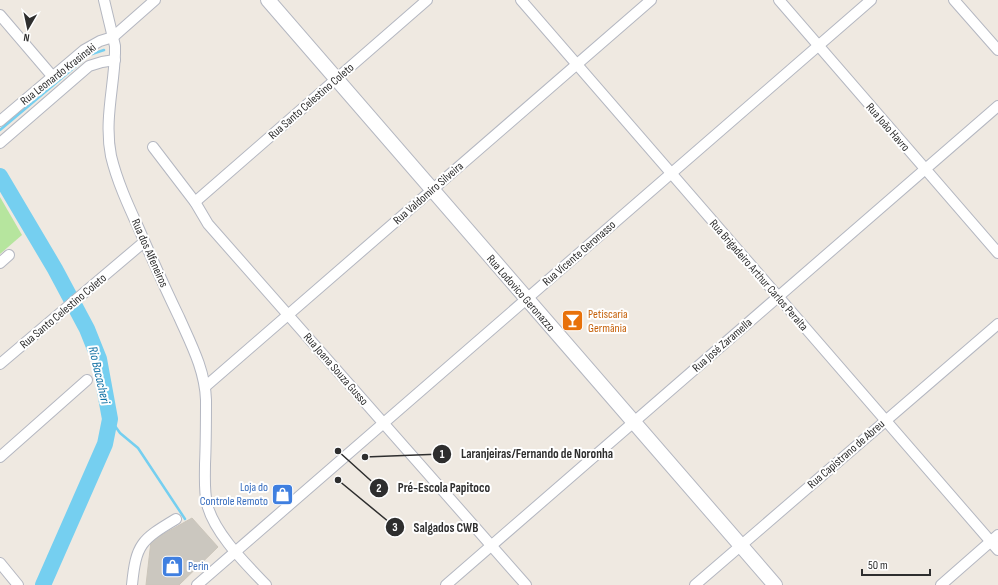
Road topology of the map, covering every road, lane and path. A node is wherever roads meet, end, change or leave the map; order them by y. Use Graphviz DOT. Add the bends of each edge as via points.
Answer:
graph roads {
  1 [pos="104,0"];
  2 [pos="155,0"];
  3 [pos="268,0"];
  4 [pos="427,0"];
  5 [pos="521,0"];
  6 [pos="651,0"];
  7 [pos="779,0"];
  8 [pos="871,0"];
  9 [pos="954,0"];
  10 [pos="0,15"];
  11 [pos="113,37"];
  12 [pos="818,46"];
  13 [pos="998,50"];
  14 [pos="115,60"];
  15 [pos="577,64"];
  16 [pos="53,76"];
  17 [pos="336,79"];
  18 [pos="998,106"];
  19 [pos="0,121"];
  20 [pos="0,143"];
  21 [pos="153,147"];
  22 [pos="925,169"];
  23 [pos="671,173"];
  24 [pos="432,190"];
  25 [pos="195,202"];
  26 [pos="144,242"];
  27 [pos="998,253"];
  28 [pos="9,255"];
  29 [pos="0,263"];
  30 [pos="778,297"];
  31 [pos="527,299"];
  32 [pos="288,315"];
  33 [pos="998,324"];
  34 [pos="0,364"];
  35 [pos="87,380"];
  36 [pos="206,386"];
  37 [pos="886,421"];
  38 [pos="634,422"];
  39 [pos="383,423"];
  40 [pos="0,457"];
  41 [pos="176,519"];
  42 [pos="994,538"];
  43 [pos="741,545"];
  44 [pos="491,546"];
  45 [pos="998,550"];
  46 [pos="235,551"];
  47 [pos="0,563"];
  48 [pos="18,585"];
  49 [pos="132,585"];
  50 [pos="197,585"];
  51 [pos="266,585"];
  52 [pos="446,585"];
  53 [pos="526,585"];
  54 [pos="695,585"];
  55 [pos="775,585"];
  56 [pos="941,585"];
  1 -- 11 [label="street, Rua dos Alfeneiros"];
  2 -- 11 [label="street, Rua Leonardo Krasinski"];
  3 -- 17 [label="main road, Rua Lodovico Geronazzo"];
  4 -- 17 [label="street, Rua Santo Celestino Coleto"];
  5 -- 15 [label="street, Rua Brigadeiro Arthur Carlos Peralta"];
  6 -- 15 [label="street, Rua Valdomiro Silveira"];
  7 -- 12 [label="street, Rua João Havro"];
  8 -- 12 [label="street, Rua Vicente Geronasso"];
  9 -- 13 [label="street"];
  10 -- 16 [label="street"];
  11 -- 14 [label="street, Rua dos Alfeneiros"];
  11 -- 16 [label="street, Rua Leonardo Krasinski" via="92,45"];
  12 -- 22 [label="street, Rua João Havro"];
  12 -- 23 [label="street, Rua Vicente Geronasso"];
  14 -- 20 [label="street" via="89,66"];
  14 -- 26 [label="street, Rua dos Alfeneiros" via="108,122 110,149 121,188"];
  15 -- 23 [label="street, Rua Brigadeiro Arthur Carlos Peralta"];
  15 -- 24 [label="street, Rua Valdomiro Silveira"];
  16 -- 19 [label="street, Rua Leonardo Krasinski"];
  17 -- 24 [label="main road, Rua Lodovico Geronazzo"];
  17 -- 25 [label="street, Rua Santo Celestino Coleto"];
  18 -- 22 [label="street, Rua José Zaramella"];
  21 -- 25 [label="street, Rua Joana Souza Gusso"];
  22 -- 27 [label="street, Rua João Havro"];
  22 -- 30 [label="street, Rua José Zaramella"];
  23 -- 30 [label="street, Rua Brigadeiro Arthur Carlos Peralta"];
  23 -- 31 [label="street, Rua Vicente Geronasso"];
  24 -- 31 [label="main road, Rua Lodovico Geronazzo"];
  24 -- 32 [label="street, Rua Valdomiro Silveira"];
  25 -- 32 [label="street, Rua Joana Souza Gusso" via="208,224"];
  26 -- 34 [label="street, Rua Santo Celestino Coleto"];
  26 -- 36 [label="street, Rua dos Alfeneiros" via="195,354"];
  28 -- 29 [label="street"];
  30 -- 37 [label="street, Rua Brigadeiro Arthur Carlos Peralta"];
  30 -- 38 [label="street, Rua José Zaramella"];
  31 -- 38 [label="main road, Rua Lodovico Geronazzo"];
  31 -- 39 [label="street, Rua Vicente Geronasso"];
  32 -- 36 [label="street, Rua Valdomiro Silveira"];
  32 -- 39 [label="street, Rua Joana Souza Gusso"];
  33 -- 37 [label="street, Rua Capistrano de Abreu"];
  35 -- 40 [label="street"];
  36 -- 46 [label="street, Rua dos Alfeneiros" via="207,504 216,526"];
  37 -- 42 [label="street, Rua Brigadeiro Arthur Carlos Peralta"];
  37 -- 43 [label="street, Rua Capistrano de Abreu"];
  38 -- 43 [label="main road, Rua Lodovico Geronazzo"];
  38 -- 44 [label="street, Rua José Zaramella"];
  39 -- 44 [label="street, Rua Joana Souza Gusso"];
  39 -- 46 [label="street, Rua Vicente Geronasso"];
  41 -- 49 [label="street" via="143,542 134,565"];
  42 -- 45 [label="street, Rua Brigadeiro Arthur Carlos Peralta"];
  42 -- 56 [label="street"];
  43 -- 54 [label="street, Rua Capistrano de Abreu"];
  43 -- 55 [label="main road, Rua Lodovico Geronazzo"];
  44 -- 52 [label="street, Rua José Zaramella"];
  44 -- 53 [label="street, Rua Joana Souza Gusso"];
  46 -- 50 [label="street, Rua Vicente Geronasso"];
  46 -- 51 [label="street, Rua dos Alfeneiros"];
  47 -- 48 [label="street"];
}
